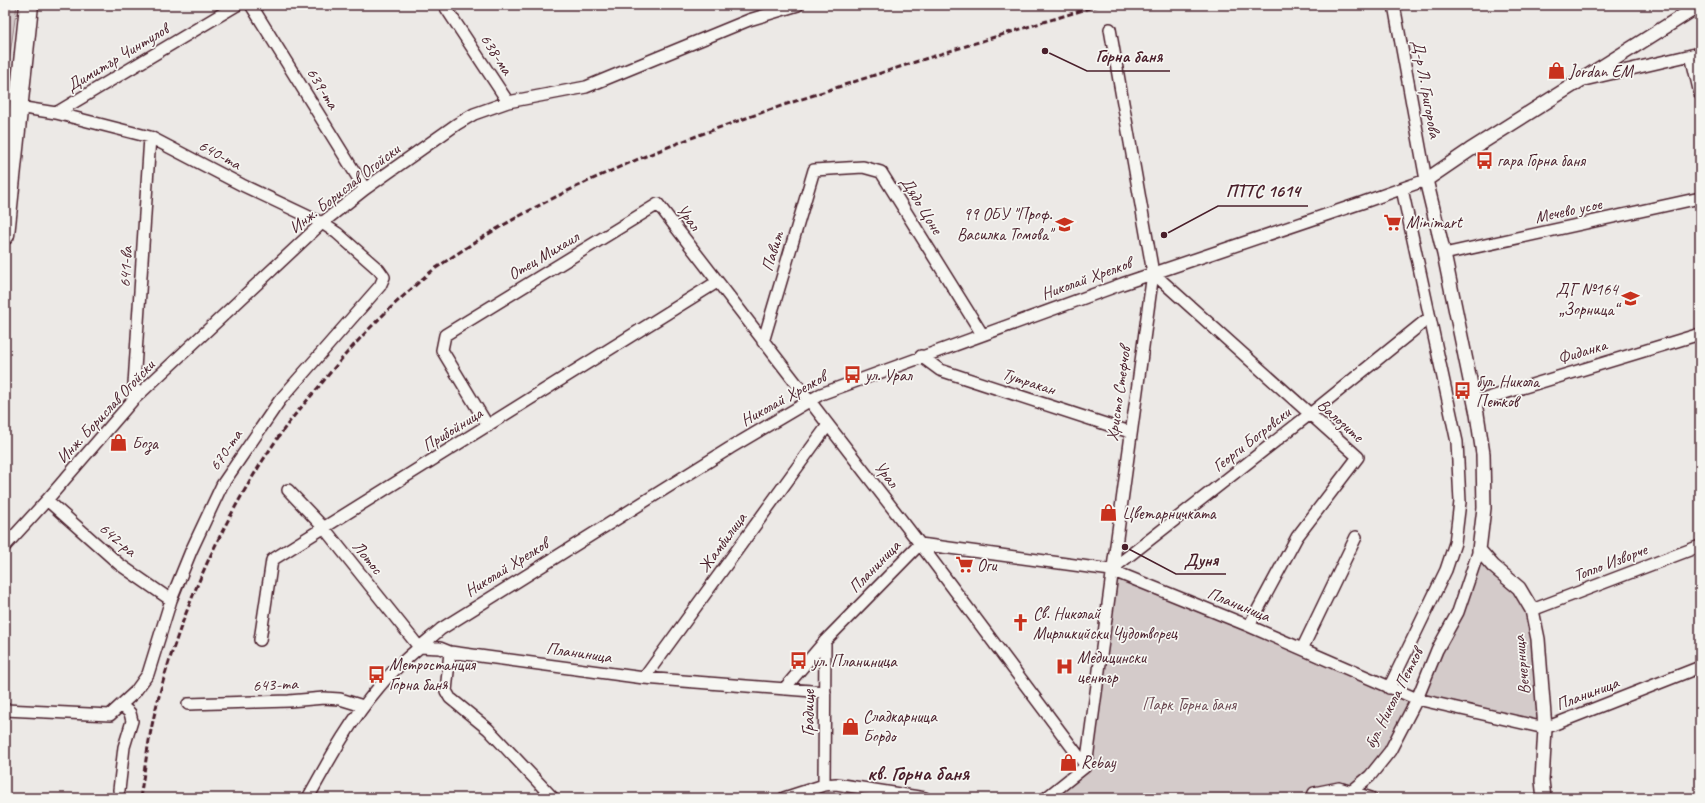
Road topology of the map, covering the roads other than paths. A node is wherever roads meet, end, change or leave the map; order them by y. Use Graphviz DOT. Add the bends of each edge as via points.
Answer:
graph roads {
  1 [pos="28,5"];
  2 [pos="237,5"];
  3 [pos="251,5"];
  4 [pos="444,5"];
  5 [pos="798,5"];
  6 [pos="1394,5"];
  7 [pos="1700,6"];
  8 [pos="1110,29"];
  9 [pos="1696,54"];
  10 [pos="1578,82"];
  11 [pos="1700,94"];
  12 [pos="508,102"];
  13 [pos="18,107"];
  14 [pos="56,114"];
  15 [pos="150,136"];
  16 [pos="814,170"];
  17 [pos="1426,180"];
  18 [pos="365,189"];
  19 [pos="1402,189"];
  20 [pos="1700,198"];
  21 [pos="658,204"];
  22 [pos="322,223"];
  23 [pos="5,235"];
  24 [pos="1444,254"];
  25 [pos="1153,273"];
  26 [pos="384,277"];
  27 [pos="717,282"];
  28 [pos="1430,317"];
  29 [pos="982,334"];
  30 [pos="1700,334"];
  31 [pos="763,342"];
  32 [pos="921,356"];
  33 [pos="133,400"];
  34 [pos="808,400"];
  35 [pos="1475,402"];
  36 [pos="1310,414"];
  37 [pos="828,425"];
  38 [pos="488,426"];
  39 [pos="1130,432"];
  40 [pos="288,490"];
  41 [pos="47,500"];
  42 [pos="324,528"];
  43 [pos="1356,538"];
  44 [pos="920,544"];
  45 [pos="5,546"];
  46 [pos="1700,546"];
  47 [pos="1479,550"];
  48 [pos="1111,570"];
  49 [pos="171,600"];
  50 [pos="1532,610"];
  51 [pos="1249,626"];
  52 [pos="260,640"];
  53 [pos="825,641"];
  54 [pos="419,647"];
  55 [pos="1302,649"];
  56 [pos="450,652"];
  57 [pos="1700,667"];
  58 [pos="644,678"];
  59 [pos="1389,688"];
  60 [pos="784,689"];
  61 [pos="825,692"];
  62 [pos="1417,699"];
  63 [pos="188,704"];
  64 [pos="120,705"];
  65 [pos="363,706"];
  66 [pos="5,710"];
  67 [pos="1545,728"];
  68 [pos="1086,766"];
  69 [pos="824,785"];
  70 [pos="119,790"];
  71 [pos="1352,791"];
  72 [pos="1313,795"];
  73 [pos="308,798"];
  74 [pos="554,798"];
  75 [pos="784,798"];
  76 [pos="926,798"];
  77 [pos="1046,798"];
  78 [pos="1371,798"];
  79 [pos="1544,798"];
  1 -- 13 [label="highway"];
  2 -- 14 [label="street, Димитър Чинтулов"];
  3 -- 18 [label="street, 639-та"];
  4 -- 12 [label="street, 638-ма"];
  5 -- 12 [label="street, Инж. Борислав Огойски" via="749,20 586,87"];
  6 -- 17 [label="street, Д-р Л. Григорова"];
  7 -- 10 [label="street"];
  8 -- 25 [label="street, Христо Стефчов"];
  9 -- 10 [label="street"];
  9 -- 11 [label="street"];
  10 -- 17 [label="street"];
  12 -- 18 [label="street, Инж. Борислав Огойски" via="474,114 457,124"];
  13 -- 14 [label="street, 640-та"];
  13 -- 23 [label="highway"];
  14 -- 15 [label="street, 640-та"];
  15 -- 22 [label="street, 640-та" via="242,185"];
  15 -- 33 [label="street, 641-ва"];
  16 -- 29 [label="street, Дядо Цоне" via="863,167 881,172"];
  16 -- 31 [label="street, Павит"];
  17 -- 19 [label="street, Николай Хрелков"];
  17 -- 24 [label="street, бул. Никола Петков"];
  18 -- 22 [label="street, Инж. Борислав Огойски"];
  19 -- 25 [label="street, Николай Хрелков"];
  19 -- 28 [label="street, бул. Никола Петков"];
  20 -- 24 [label="street, Мечево усое"];
  21 -- 27 [label="street, Урал"];
  21 -- 38 [label="street, Отец Михаил" via="445,334 442,350"];
  22 -- 26 [label="street, 640-та" via="337,233"];
  22 -- 33 [label="street, Инж. Борислав Огойски"];
  24 -- 35 [label="street, бул. Никола Петков"];
  25 -- 29 [label="street, Николай Хрелков"];
  25 -- 36 [label="street, Валозите"];
  25 -- 39 [label="street, Христо Стефчов"];
  26 -- 49 [label="street, 670-та" via="380,286 280,400 222,485 190,551"];
  27 -- 31 [label="street, Урал"];
  27 -- 38 [label="street, Прибойница"];
  28 -- 36 [label="street, Георги Богровски"];
  28 -- 59 [label="street, бул. Никола Петков" via="1457,442 1460,502 1455,543 1446,570"];
  29 -- 32 [label="street, Николай Хрелков"];
  30 -- 35 [label="street, Фиданка"];
  31 -- 34 [label="street, Урал"];
  32 -- 34 [label="street, Николай Хрелков"];
  32 -- 39 [label="street, Тутракан" via="940,370"];
  33 -- 41 [label="street, Инж. Борислав Огойски"];
  34 -- 37 [label="street, Урал"];
  34 -- 54 [label="street, Николай Хрелков" via="458,618"];
  35 -- 47 [label="street, бул. Никола Петков" via="1482,454 1484,508"];
  36 -- 48 [label="street, Георги Богровски"];
  36 -- 51 [label="street, Валозите" via="1358,457 1297,537"];
  37 -- 44 [label="street, Урал"];
  37 -- 58 [label="street, Жамбилица"];
  38 -- 42 [label="street, Прибойница"];
  39 -- 48 [label="street, Христо Стефчов"];
  40 -- 42 [label="street, Лотос"];
  41 -- 45 [label="street, Инж. Борислав Огойски"];
  41 -- 49 [label="street, 642-ра" via="119,564"];
  42 -- 52 [label="street, Прибойница" via="272,560"];
  42 -- 54 [label="street, Лотос"];
  43 -- 55 [label="street"];
  44 -- 48 [label="street, Планиница"];
  44 -- 53 [label="street, Планиница"];
  44 -- 68 [label="street, Урал"];
  46 -- 50 [label="street, Топло Изворче"];
  47 -- 50 [label="street, Вечерница" via="1519,588"];
  47 -- 62 [label="street, бул. Никола Петков" via="1458,612 1437,650"];
  48 -- 51 [label="street, Планиница"];
  48 -- 68 [label="street, Христо Стефчов"];
  49 -- 64 [label="street, 670-та" via="148,674 135,692"];
  50 -- 67 [label="street, Вечерница" via="1538,639"];
  51 -- 55 [label="street, Планиница"];
  53 -- 60 [label="street, Планиница"];
  53 -- 61 [label="street, Градище"];
  54 -- 56 [label="street, Планиница" via="440,648"];
  54 -- 65 [label="street, Николай Хрелков" via="379,686"];
  55 -- 59 [label="street, Планиница"];
  56 -- 58 [label="street, Планиница"];
  56 -- 74 [label="street" via="446,691 450,698 488,729"];
  57 -- 67 [label="street, Планиница"];
  58 -- 60 [label="street, Планиница"];
  59 -- 62 [label="street, Планиница"];
  60 -- 61 [label="street, Планиница"];
  61 -- 69 [label="street, Градище"];
  62 -- 67 [label="street, Планиница"];
  62 -- 71 [label="street, бул. Никола Петков" via="1390,751 1370,776"];
  63 -- 65 [label="street, 643-та" via="324,698 340,699"];
  64 -- 66 [label="street" via="110,715"];
  64 -- 70 [label="street" via="130,714 132,720 124,747"];
  65 -- 73 [label="street, Николай Хрелков"];
  67 -- 79 [label="street, Вечерница" via="1542,781"];
  68 -- 77 [label="street"];
  69 -- 75 [label="street"];
  69 -- 76 [label="street" via="836,784"];
  71 -- 72 [label="street" via="1338,788"];
  71 -- 78 [label="street"];
}
